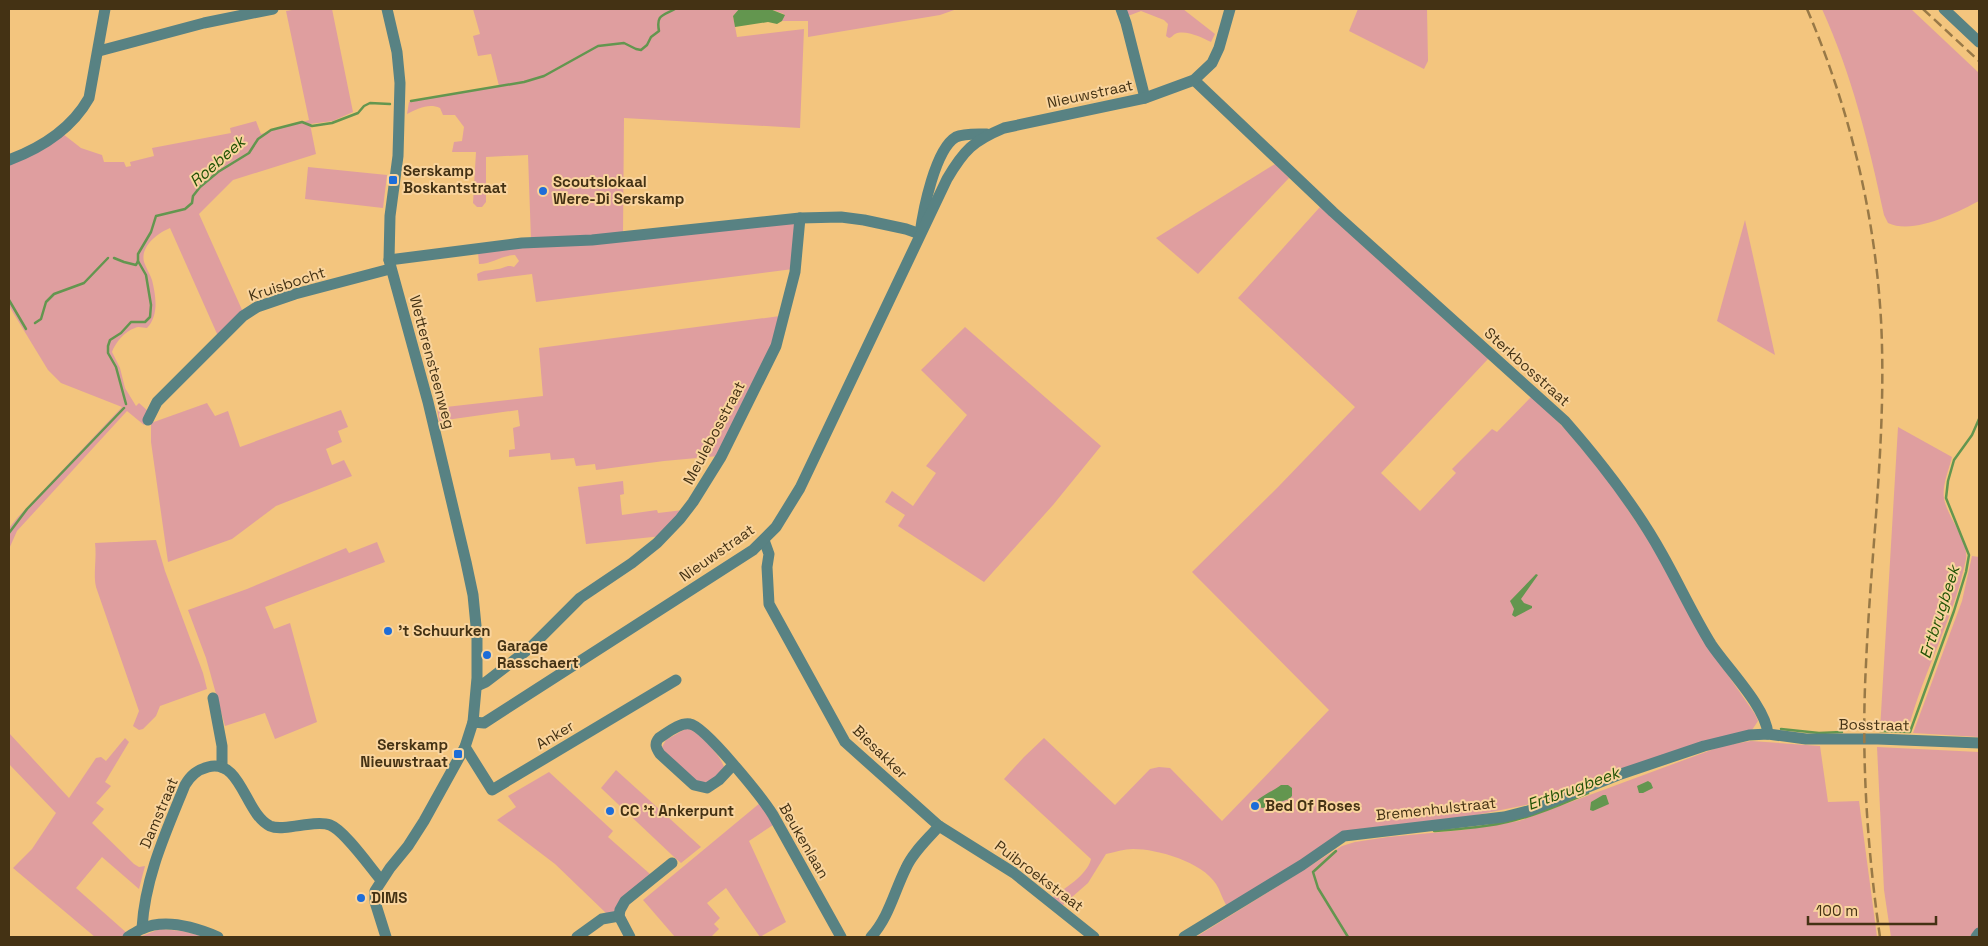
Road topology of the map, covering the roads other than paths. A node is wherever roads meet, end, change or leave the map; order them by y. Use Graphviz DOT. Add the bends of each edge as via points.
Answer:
graph roads {
  1 [pos="105,9"];
  2 [pos="273,9"];
  3 [pos="387,9"];
  4 [pos="1120,9"];
  5 [pos="1230,9"];
  6 [pos="1944,9"];
  7 [pos="1979,42"];
  8 [pos="99,51"];
  9 [pos="1194,80"];
  10 [pos="1145,98"];
  11 [pos="992,133"];
  12 [pos="9,160"];
  13 [pos="800,218"];
  14 [pos="920,234"];
  15 [pos="390,264"];
  16 [pos="148,420"];
  17 [pos="764,540"];
  18 [pos="676,680"];
  19 [pos="477,686"];
  20 [pos="213,698"];
  21 [pos="473,722"];
  22 [pos="1768,734"];
  23 [pos="1979,743"];
  24 [pos="464,748"];
  25 [pos="733,765"];
  26 [pos="222,767"];
  27 [pos="939,826"];
  28 [pos="672,863"];
  29 [pos="381,880"];
  30 [pos="619,916"];
  31 [pos="142,928"];
  32 [pos="1979,933"];
  33 [pos="128,937"];
  34 [pos="218,937"];
  35 [pos="386,937"];
  36 [pos="577,937"];
  37 [pos="630,937"];
  38 [pos="841,937"];
  39 [pos="871,937"];
  40 [pos="1094,937"];
  41 [pos="1184,937"];
  42 [pos="1976,937"];
  1 -- 8 [label="street"];
  2 -- 8 [label="street" via="204,22"];
  3 -- 15 [label="street, Wetterensteenweg" via="400,83 398,156 390,216"];
  4 -- 10 [label="street"];
  5 -- 9 [label="street" via="1212,63"];
  6 -- 7 [label="street"];
  8 -- 12 [label="street" via="84,108 45,143"];
  9 -- 10 [label="street, Nieuwstraat"];
  9 -- 22 [label="street, Sterkbosstraat" via="1327,206 1571,427 1617,485 1662,552 1700,626 1764,718"];
  10 -- 11 [label="street, Nieuwstraat"];
  11 -- 14 [label="street, Nieuwstraat" via="982,137 960,157"];
  11 -- 14 [label="street, Nieuwstraat" via="959,136 952,140 938,163"];
  13 -- 14 [label="street, Kruisbocht" via="842,217 906,228"];
  13 -- 15 [label="street, Kruisbocht" via="592,240 522,243"];
  13 -- 19 [label="street, Meulebosstraat" via="795,272 776,346 721,456 693,502 657,542 580,598 530,648"];
  14 -- 17 [label="street, Nieuwstraat" via="800,488"];
  15 -- 16 [label="street, Kruisbocht" via="257,307 243,316 157,402"];
  15 -- 19 [label="street, Wetterensteenweg" via="428,402 468,570 477,636"];
  17 -- 21 [label="street, Nieuwstraat" via="484,723"];
  17 -- 27 [label="street, Biesakker" via="769,554 769,604 841,736 853,751"];
  18 -- 24 [label="street, Anker" via="492,790"];
  19 -- 21 [label="street, Wetterensteenweg"];
  20 -- 26 [label="street" via="222,746"];
  21 -- 24 [label="street"];
  22 -- 23 [label="street, Bosstraat" via="1806,739"];
  22 -- 41 [label="street, Bremenhulstraat" via="1704,746 1504,817 1344,836"];
  24 -- 29 [label="street" via="424,821"];
  25 -- 25 [label="street, Beukenlaan" via="696,726 690,724 684,723 656,742 660,754 694,785 707,788"];
  25 -- 38 [label="street, Beukenlaan" via="773,815"];
  26 -- 29 [label="street" via="236,780 253,810 265,823 275,828 322,823 332,826"];
  26 -- 31 [label="street, Damstraat" via="200,769 185,785 156,856"];
  27 -- 39 [label="street" via="912,858 890,908"];
  27 -- 40 [label="street, Puibroekstraat" via="1014,873"];
  28 -- 30 [label="street" via="625,901"];
  29 -- 35 [label="street" via="373,895"];
  30 -- 36 [label="street" via="602,919"];
  30 -- 37 [label="street"];
  31 -- 33 [label="street"];
  31 -- 34 [label="street" via="156,924 182,926"];
  32 -- 42 [label="street"];
}
